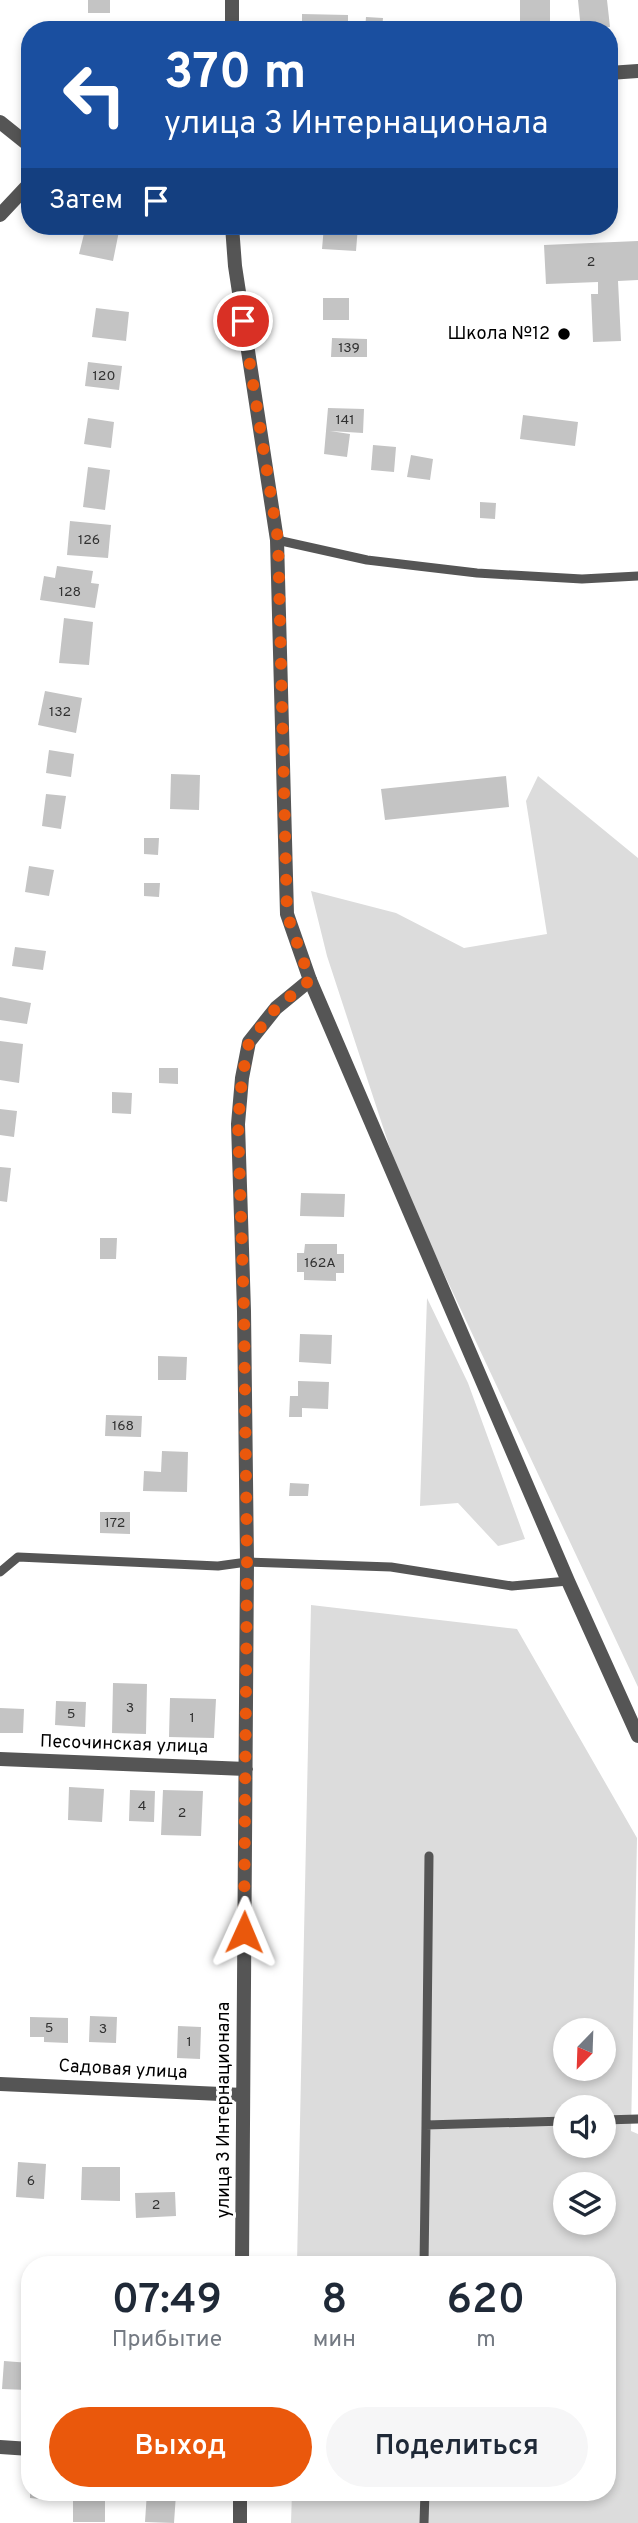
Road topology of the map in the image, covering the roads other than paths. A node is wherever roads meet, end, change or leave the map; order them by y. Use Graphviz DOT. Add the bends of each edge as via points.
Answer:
graph roads {
  1 [pos="232,0"];
  2 [pos="232,21"];
  3 [pos="638,71"];
  4 [pos="618,72"];
  5 [pos="0,122"];
  6 [pos="21,139"];
  7 [pos="21,193"];
  8 [pos="0,215"];
  9 [pos="233,235"];
  10 [pos="278,540"];
  11 [pos="638,576"];
  12 [pos="310,980"];
  13 [pos="247,1562"];
  14 [pos="0,1572"];
  15 [pos="568,1581"];
  16 [pos="638,1736"];
  17 [pos="0,1759"];
  18 [pos="246,1769"];
  19 [pos="429,1856"];
  20 [pos="0,2084"];
  21 [pos="243,2095"];
  22 [pos="638,2119"];
  23 [pos="616,2120"];
  24 [pos="553,2121"];
  25 [pos="425,2125"];
  26 [pos="242,2256"];
  27 [pos="424,2256"];
  28 [pos="0,2447"];
  29 [pos="21,2448"];
  30 [pos="240,2501"];
  31 [pos="425,2501"];
  32 [pos="240,2523"];
  33 [pos="424,2523"];
  1 -- 2 [label="street"];
  3 -- 4 [label="street"];
  5 -- 6 [label="street"];
  7 -- 8 [label="street"];
  9 -- 10 [label="street"];
  10 -- 11 [label="lane" via="367,560 477,573 582,579"];
  10 -- 12 [label="street" via="287,914"];
  12 -- 13 [label="street, улица 3 Интернационала" via="276,1008 249,1042 242,1078 238,1124"];
  12 -- 15 [label="street"];
  13 -- 14 [label="lane" via="218,1566 18,1557"];
  13 -- 15 [label="lane" via="391,1567 512,1586"];
  13 -- 18 [label="street, улица 3 Интернационала"];
  15 -- 16 [label="street"];
  17 -- 18 [label="street, Песочинская улица"];
  18 -- 21 [label="street, улица 3 Интернационала"];
  19 -- 25 [label="lane"];
  20 -- 21 [label="street, Садовая улица"];
  21 -- 26 [label="street, улица 3 Интернационала"];
  22 -- 23 [label="lane"];
  24 -- 25 [label="lane"];
  25 -- 27 [label="lane"];
  28 -- 29 [label="street"];
  30 -- 32 [label="street"];
  31 -- 33 [label="lane"];
}
